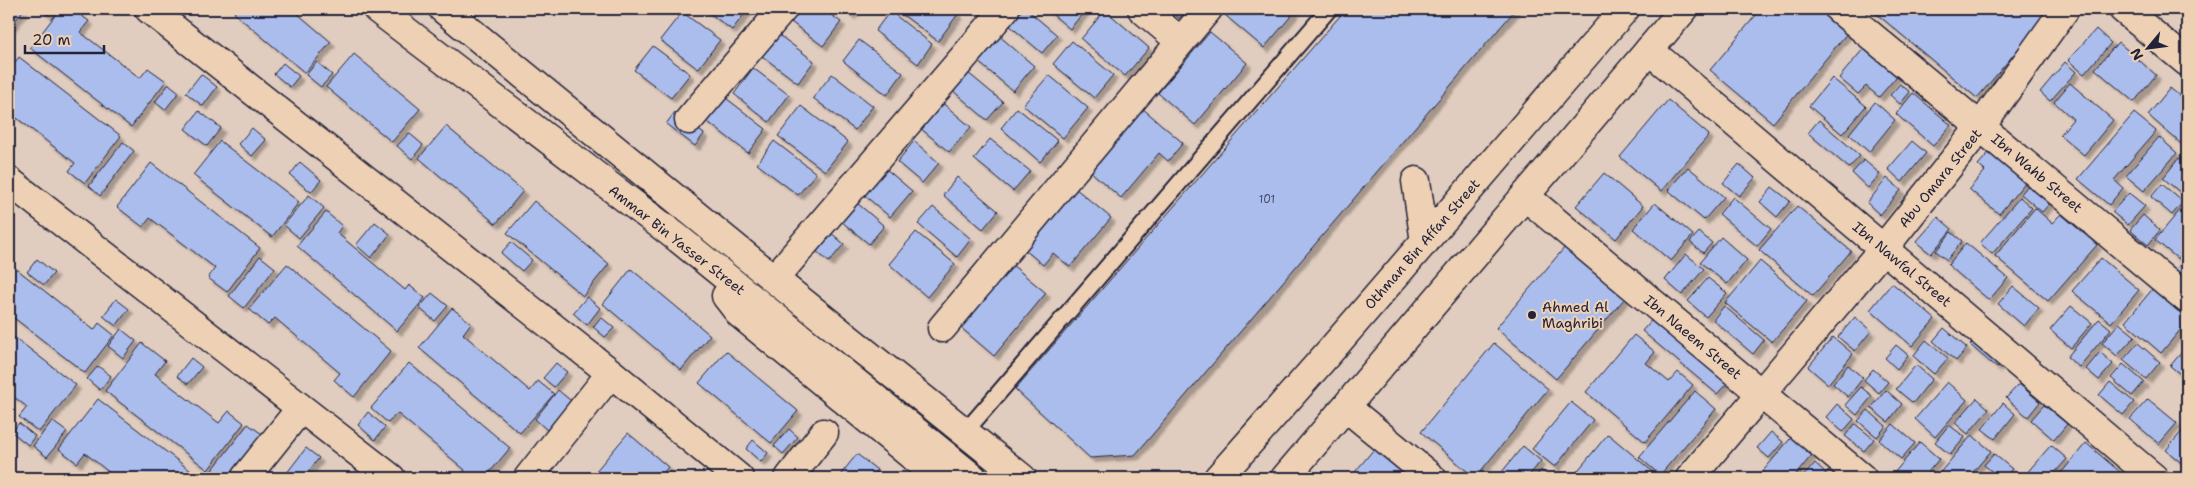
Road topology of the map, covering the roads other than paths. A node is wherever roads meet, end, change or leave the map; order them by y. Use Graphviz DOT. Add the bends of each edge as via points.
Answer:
graph roads {
  1 [pos="149,9"];
  2 [pos="377,9"];
  3 [pos="443,9"];
  4 [pos="782,9"];
  5 [pos="1004,9"];
  6 [pos="1142,9"];
  7 [pos="1208,9"];
  8 [pos="1329,9"];
  9 [pos="1625,9"];
  10 [pos="1684,9"];
  11 [pos="1839,9"];
  12 [pos="2065,9"];
  13 [pos="2123,9"];
  14 [pos="1180,41"];
  15 [pos="1649,50"];
  16 [pos="2187,62"];
  17 [pos="689,120"];
  18 [pos="1981,126"];
  19 [pos="9,181"];
  20 [pos="1416,181"];
  21 [pos="1525,196"];
  22 [pos="679,239"];
  23 [pos="1425,242"];
  24 [pos="1883,248"];
  25 [pos="774,279"];
  26 [pos="2187,299"];
  27 [pos="942,328"];
  28 [pos="611,373"];
  29 [pos="1762,395"];
  30 [pos="1346,406"];
  31 [pos="301,408"];
  32 [pos="964,432"];
  33 [pos="824,434"];
  34 [pos="245,478"];
  35 [pos="391,478"];
  36 [pos="528,478"];
  37 [pos="739,478"];
  38 [pos="789,478"];
  39 [pos="939,478"];
  40 [pos="972,478"];
  41 [pos="1022,478"];
  42 [pos="1218,478"];
  43 [pos="1285,478"];
  44 [pos="1432,478"];
  45 [pos="1690,478"];
  46 [pos="1862,478"];
  47 [pos="2154,478"];
  1 -- 28 [label="street"];
  2 -- 22 [label="street, Ammar Bin Yasser Street"];
  3 -- 25 [label="street"];
  4 -- 17 [label="street"];
  5 -- 25 [label="street"];
  6 -- 14 [label="street"];
  7 -- 14 [label="street"];
  8 -- 32 [label="lane"];
  9 -- 23 [label="street, Othman Bin Affan Street"];
  10 -- 15 [label="street"];
  11 -- 18 [label="street, Ibn Wahb Street"];
  12 -- 18 [label="street, Abu Omara Street"];
  13 -- 16 [label="street"];
  14 -- 27 [label="street"];
  15 -- 21 [label="street"];
  15 -- 24 [label="street, Ibn Nawfal Street"];
  18 -- 24 [label="street, Abu Omara Street"];
  18 -- 26 [label="street, Ibn Wahb Street"];
  19 -- 31 [label="street"];
  20 -- 23 [label="street"];
  21 -- 29 [label="street, Ibn Naeem Street"];
  21 -- 30 [label="street"];
  22 -- 39 [label="street" via="740,314"];
  22 -- 40 [label="street, Ammar Bin Yasser Street"];
  23 -- 42 [label="street, Othman Bin Affan Street"];
  24 -- 29 [label="street, Abu Omara Street"];
  24 -- 47 [label="street, Ibn Nawfal Street"];
  25 -- 32 [label="street"];
  28 -- 36 [label="street"];
  28 -- 37 [label="street"];
  29 -- 45 [label="street, Abu Omara Street"];
  29 -- 46 [label="street, Ibn Naeem Street"];
  30 -- 43 [label="street"];
  30 -- 44 [label="street"];
  31 -- 34 [label="street"];
  31 -- 35 [label="street"];
  32 -- 41 [label="street"];
  33 -- 38 [label="street"];
}
